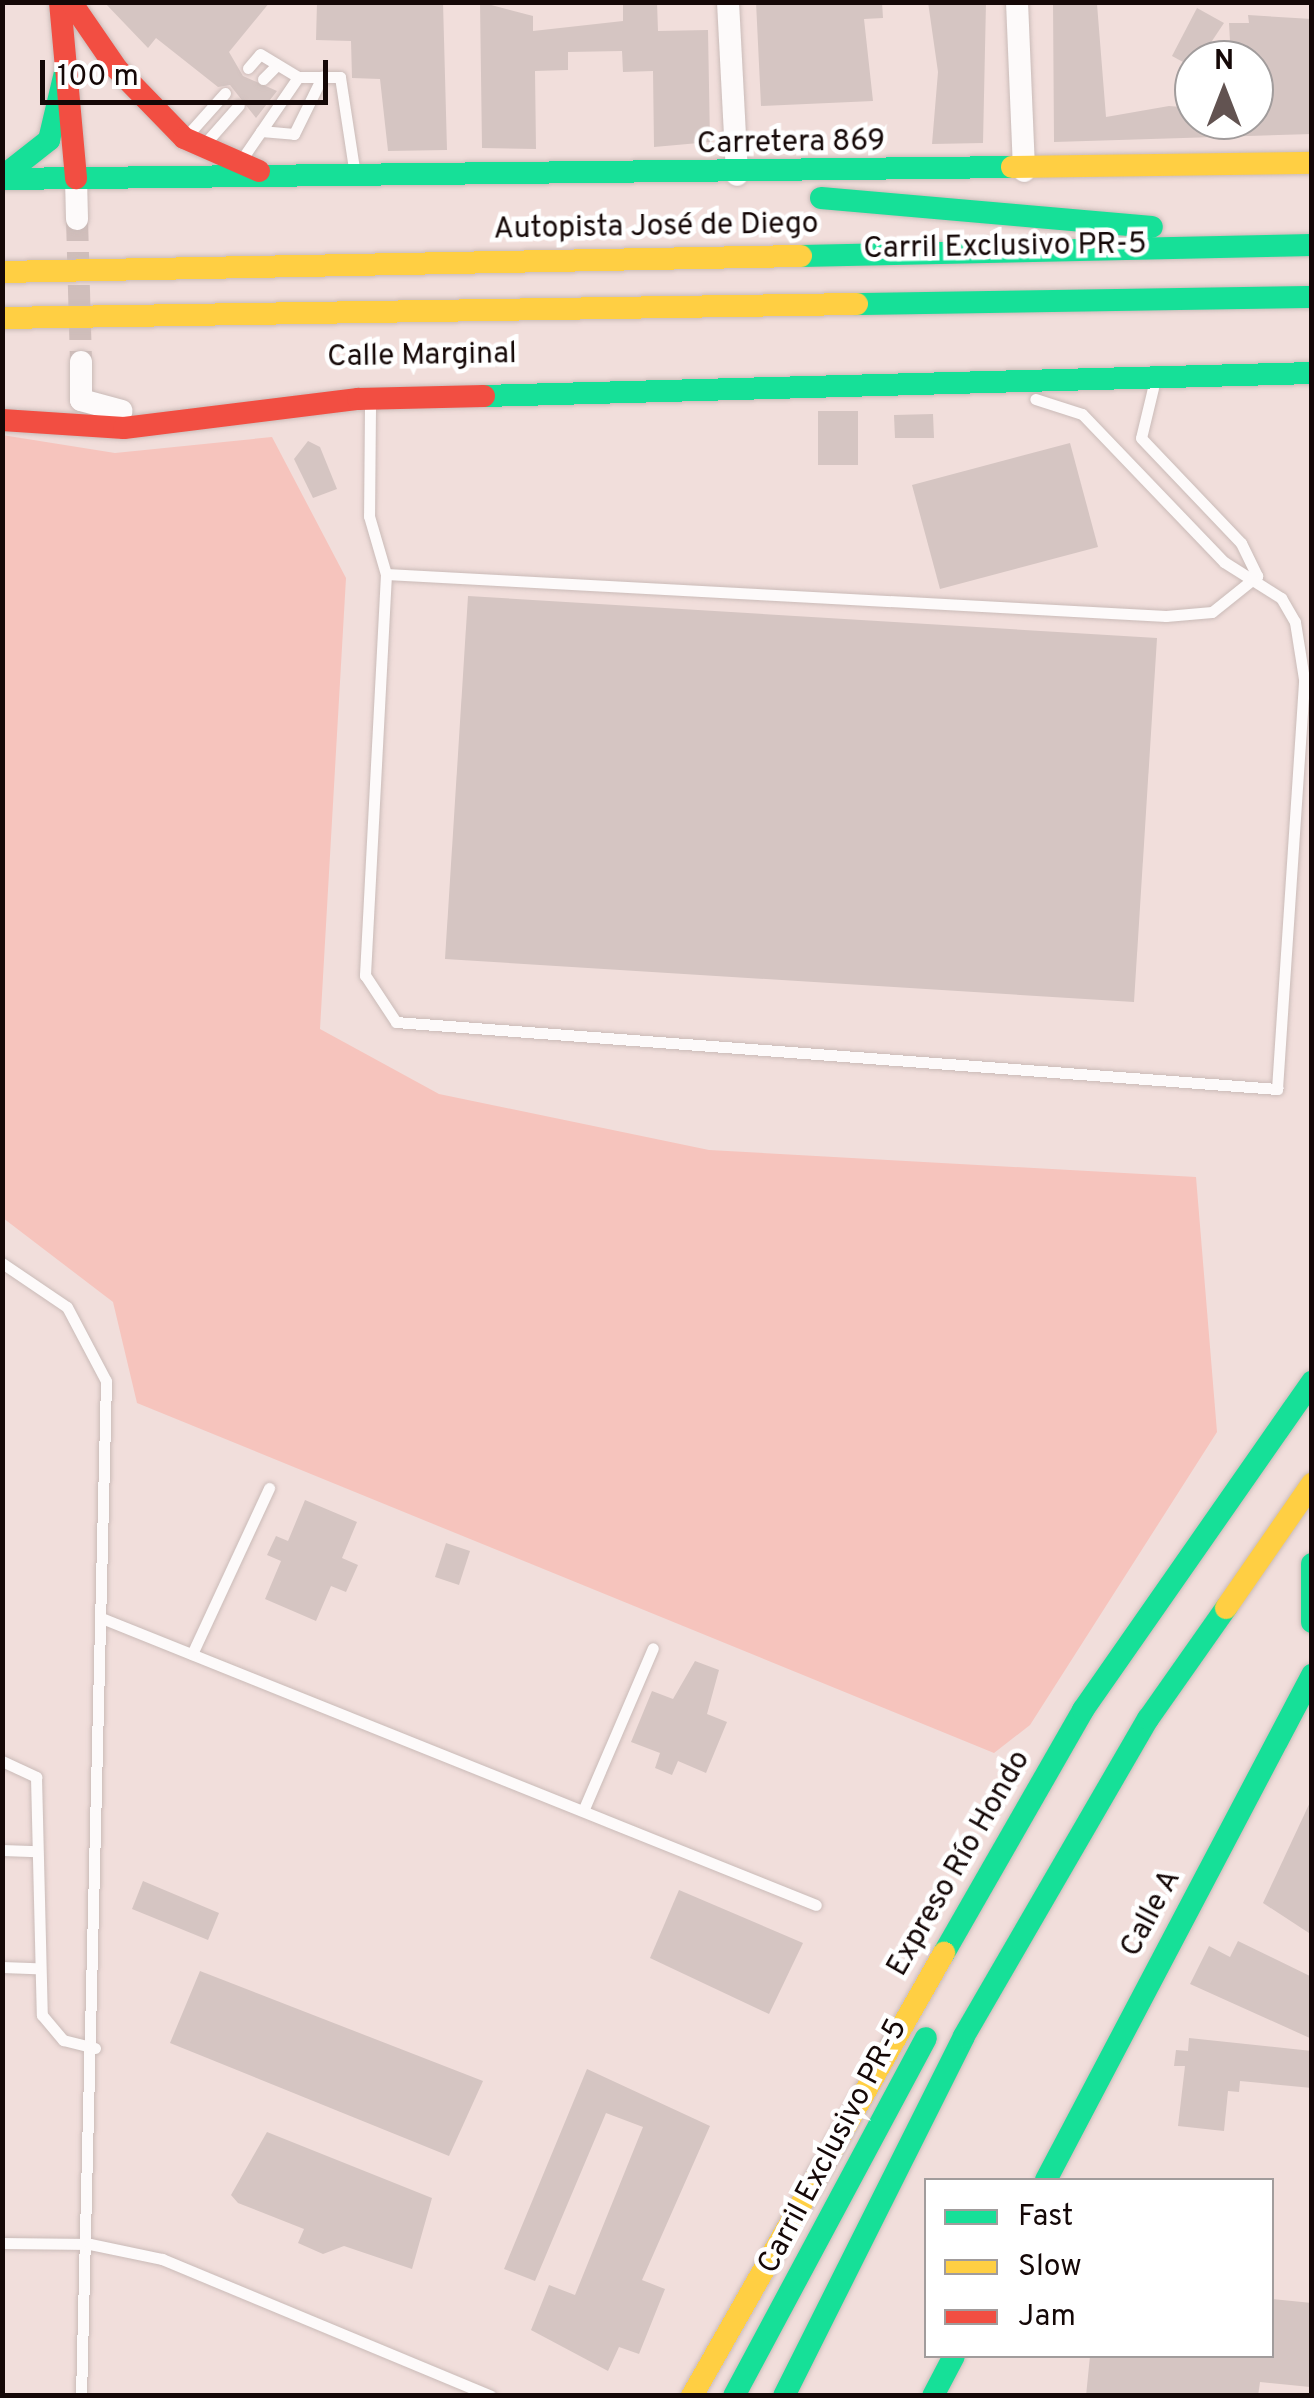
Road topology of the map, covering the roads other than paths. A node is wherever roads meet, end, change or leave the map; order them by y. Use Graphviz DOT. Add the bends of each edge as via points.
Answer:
graph roads {
  1 [pos="60,2"];
  2 [pos="70,2"];
  3 [pos="728,2"];
  4 [pos="1016,2"];
  5 [pos="66,68"];
  6 [pos="248,68"];
  7 [pos="274,68"];
  8 [pos="298,77"];
  9 [pos="322,77"];
  10 [pos="263,79"];
  11 [pos="225,93"];
  12 [pos="239,104"];
  13 [pos="261,131"];
  14 [pos="194,142"];
  15 [pos="240,163"];
  16 [pos="1312,163"];
  17 [pos="1024,171"];
  18 [pos="737,175"];
  19 [pos="271,177"];
  20 [pos="356,177"];
  21 [pos="429,177"];
  22 [pos="2,178"];
  23 [pos="76,178"];
  24 [pos="77,219"];
  25 [pos="1274,244"];
  26 [pos="1312,244"];
  27 [pos="104,270"];
  28 [pos="2,272"];
  29 [pos="277,291"];
  30 [pos="1312,293"];
  31 [pos="110,316"];
  32 [pos="2,318"];
  33 [pos="80,362"];
  34 [pos="1312,373"];
  35 [pos="1160,376"];
  36 [pos="868,382"];
  37 [pos="769,384"];
  38 [pos="370,398"];
  39 [pos="80,400"];
  40 [pos="2,404"];
  41 [pos="2,420"];
  42 [pos="386,574"];
  43 [pos="1258,576"];
  44 [pos="2,1263"];
  45 [pos="1312,1382"];
  46 [pos="1312,1423"];
  47 [pos="1312,1484"];
  48 [pos="270,1488"];
  49 [pos="1312,1564"];
  50 [pos="104,1619"];
  51 [pos="1312,1622"];
  52 [pos="653,1648"];
  53 [pos="192,1654"];
  54 [pos="1312,1675"];
  55 [pos="2,1761"];
  56 [pos="583,1810"];
  57 [pos="2,1850"];
  58 [pos="37,1851"];
  59 [pos="816,1905"];
  60 [pos="2,1967"];
  61 [pos="36,1968"];
  62 [pos="94,2048"];
  63 [pos="1047,2178"];
  64 [pos="2,2243"];
  65 [pos="90,2244"];
  66 [pos="953,2358"];
  67 [pos="788,2391"];
  68 [pos="81,2396"];
  69 [pos="491,2396"];
  70 [pos="692,2396"];
  71 [pos="734,2396"];
  72 [pos="933,2396"];
  1 -- 5 [label="main road"];
  2 -- 14 [label="main road" via="117,69"];
  3 -- 18 [label="street"];
  4 -- 17 [label="street"];
  5 -- 22 [label="main road" via="49,140"];
  5 -- 23 [label="main road"];
  6 -- 7 [label="lane" via="260,54"];
  7 -- 8 [label="lane"];
  7 -- 10 [label="lane"];
  8 -- 9 [label="lane"];
  8 -- 13 [label="lane"];
  9 -- 13 [label="lane" via="294,134"];
  9 -- 20 [label="lane" via="340,78"];
  11 -- 14 [label="lane"];
  12 -- 14 [label="lane"];
  13 -- 15 [label="lane"];
  14 -- 15 [label="main road"];
  15 -- 19 [label="main road"];
  16 -- 17 [label="main road, Carretera 869"];
  17 -- 18 [label="main road, Carretera 869"];
  18 -- 21 [label="main road, Carretera 869"];
  19 -- 20 [label="main road, Carretera 869"];
  19 -- 23 [label="main road, Carretera 869"];
  20 -- 21 [label="main road, Carretera 869"];
  21 -- 25 [label="main road" via="534,190 1071,216"];
  22 -- 23 [label="main road, Carretera 869"];
  23 -- 24 [label="street"];
  25 -- 26 [label="main road, Autopista José de Diego"];
  25 -- 27 [label="main road, Autopista José de Diego"];
  27 -- 28 [label="main road, Autopista José de Diego"];
  27 -- 29 [label="main road"];
  29 -- 30 [label="main road, Carril Exclusivo PR-5" via="1244,274"];
  29 -- 31 [label="main road"];
  30 -- 31 [label="main road"];
  31 -- 32 [label="main road"];
  33 -- 39 [label="street"];
  34 -- 35 [label="main road, Calle Marginal"];
  35 -- 36 [label="main road, Calle Marginal"];
  35 -- 43 [label="lane" via="1141,438 1241,543"];
  36 -- 37 [label="main road, Calle Marginal"];
  36 -- 43 [label="lane" via="923,397 1063,404 1094,425 1224,562"];
  37 -- 38 [label="main road, Calle Marginal"];
  37 -- 39 [label="street, Calle Marginal" via="372,384 109,411"];
  38 -- 41 [label="main road, Calle Marginal" via="80,426"];
  38 -- 42 [label="lane" via="369,516"];
  39 -- 40 [label="main road"];
  42 -- 43 [label="lane" via="1166,616 1212,612"];
  42 -- 43 [label="lane" via="366,975 396,1022 1276,1089 1304,678 1294,622"];
  44 -- 50 [label="lane" via="67,1307 106,1382"];
  45 -- 70 [label="main road, Expreso Río Hondo" via="1083,1710"];
  46 -- 71 [label="main road, Carril Exclusivo PR-5" via="1098,1734"];
  47 -- 67 [label="main road" via="1148,1719 984,2002"];
  48 -- 53 [label="lane"];
  49 -- 51 [label="main road"];
  50 -- 53 [label="lane"];
  50 -- 62 [label="lane"];
  52 -- 56 [label="lane"];
  53 -- 56 [label="lane"];
  54 -- 63 [label="main road, Calle A"];
  55 -- 58 [label="lane" via="36,1777"];
  56 -- 59 [label="lane"];
  57 -- 58 [label="lane"];
  58 -- 61 [label="lane"];
  60 -- 61 [label="lane"];
  61 -- 62 [label="lane" via="50,2029"];
  62 -- 65 [label="lane"];
  64 -- 65 [label="lane"];
  65 -- 68 [label="lane"];
  65 -- 69 [label="lane" via="162,2260"];
  66 -- 72 [label="main road"];
}
